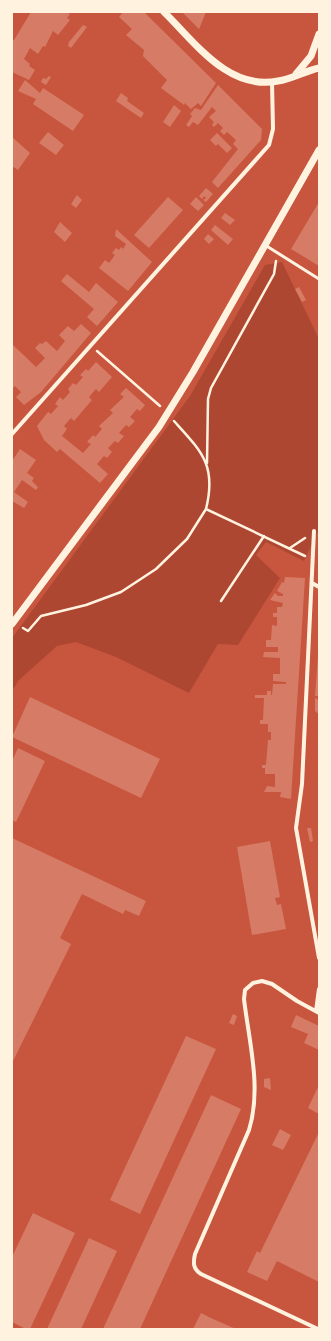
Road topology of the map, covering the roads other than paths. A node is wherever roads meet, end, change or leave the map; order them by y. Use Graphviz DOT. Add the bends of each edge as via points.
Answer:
graph roads {
  1 [pos="164,12"];
  2 [pos="319,34"];
  3 [pos="319,68"];
  4 [pos="293,77"];
  5 [pos="272,82"];
  6 [pos="319,150"];
  7 [pos="265,245"];
  8 [pos="319,279"];
  9 [pos="12,434"];
  10 [pos="314,531"];
  11 [pos="312,583"];
  12 [pos="319,586"];
  13 [pos="13,623"];
  14 [pos="319,958"];
  15 [pos="319,989"];
  16 [pos="317,1012"];
  17 [pos="318,1329"];
  1 -- 5 [label="street" via="229,74 244,79"];
  2 -- 4 [label="street" via="308,60"];
  3 -- 4 [label="street"];
  4 -- 5 [label="street"];
  5 -- 9 [label="street" via="273,129 268,145"];
  6 -- 7 [label="street"];
  7 -- 8 [label="lane"];
  7 -- 13 [label="street" via="194,372 168,413 136,461"];
  10 -- 11 [label="street"];
  11 -- 12 [label="street"];
  11 -- 14 [label="street" via="302,784 296,834"];
  15 -- 16 [label="street"];
  16 -- 17 [label="street" via="267,982 253,983 245,990 244,1000 252,1058 253,1115 193,1262 197,1271 202,1274"];
}
